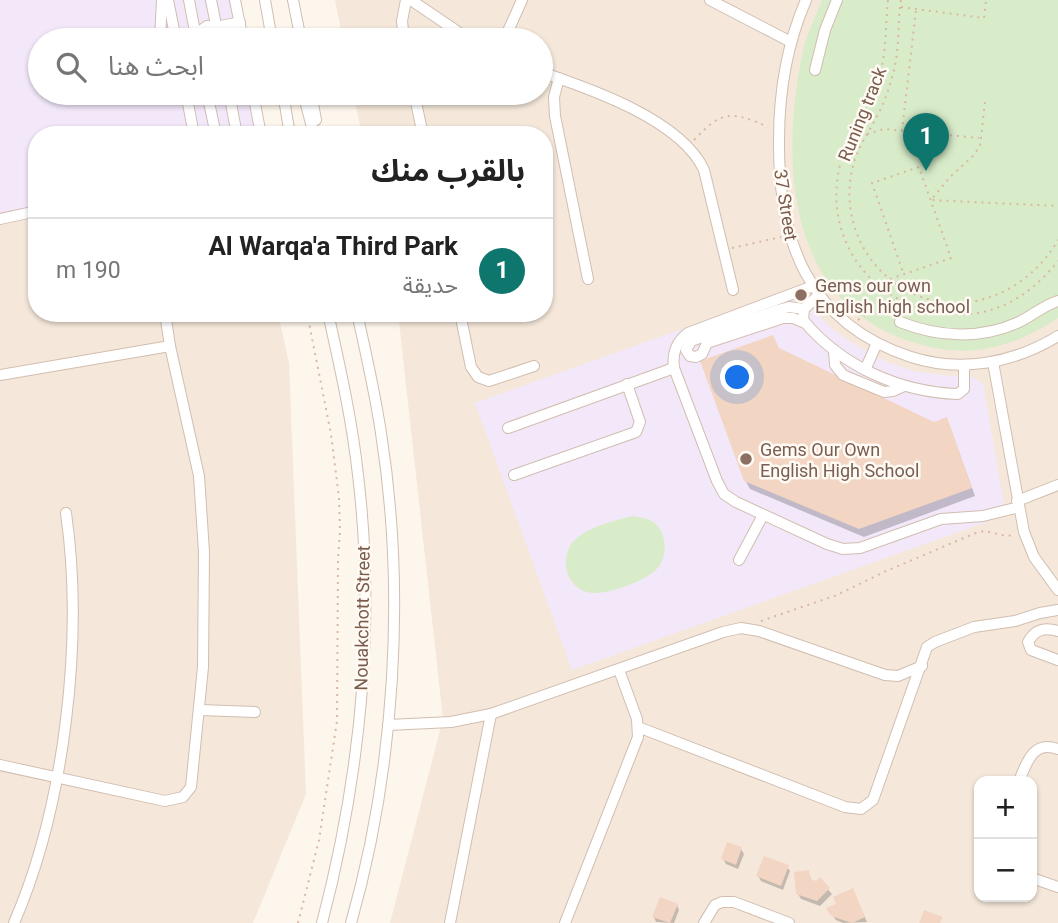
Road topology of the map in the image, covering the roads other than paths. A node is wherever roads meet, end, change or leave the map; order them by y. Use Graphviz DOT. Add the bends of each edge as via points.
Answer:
graph roads {
  1 [pos="162,0"];
  2 [pos="168,0"];
  3 [pos="190,0"];
  4 [pos="211,0"];
  5 [pos="235,0"];
  6 [pos="265,0"];
  7 [pos="293,0"];
  8 [pos="408,0"];
  9 [pos="522,0"];
  10 [pos="710,0"];
  11 [pos="806,0"];
  12 [pos="837,0"];
  13 [pos="240,22"];
  14 [pos="216,27"];
  15 [pos="161,28"];
  16 [pos="174,28"];
  17 [pos="195,28"];
  18 [pos="205,28"];
  19 [pos="241,28"];
  20 [pos="270,28"];
  21 [pos="299,28"];
  22 [pos="403,28"];
  23 [pos="451,28"];
  24 [pos="509,28"];
  25 [pos="791,42"];
  26 [pos="815,70"];
  27 [pos="553,76"];
  28 [pos="559,78"];
  29 [pos="188,105"];
  30 [pos="210,105"];
  31 [pos="231,105"];
  32 [pos="256,105"];
  33 [pos="285,105"];
  34 [pos="306,105"];
  35 [pos="313,105"];
  36 [pos="417,105"];
  37 [pos="189,109"];
  38 [pos="211,111"];
  39 [pos="192,126"];
  40 [pos="214,126"];
  41 [pos="235,126"];
  42 [pos="260,126"];
  43 [pos="288,126"];
  44 [pos="312,126"];
  45 [pos="317,126"];
  46 [pos="421,126"];
  47 [pos="28,213"];
  48 [pos="0,219"];
  49 [pos="588,279"];
  50 [pos="733,290"];
  51 [pos="816,291"];
  52 [pos="1058,300"];
  53 [pos="804,309"];
  54 [pos="166,322"];
  55 [pos="324,322"];
  56 [pos="330,322"];
  57 [pos="358,322"];
  58 [pos="462,322"];
  59 [pos="900,322"];
  60 [pos="805,323"];
  61 [pos="1058,336"];
  62 [pos="877,343"];
  63 [pos="170,346"];
  64 [pos="834,350"];
  65 [pos="993,362"];
  66 [pos="964,365"];
  67 [pos="534,366"];
  68 [pos="674,368"];
  69 [pos="865,370"];
  70 [pos="0,375"];
  71 [pos="627,384"];
  72 [pos="904,386"];
  73 [pos="508,428"];
  74 [pos="354,444"];
  75 [pos="514,475"];
  76 [pos="1058,485"];
  77 [pos="1018,504"];
  78 [pos="66,513"];
  79 [pos="763,515"];
  80 [pos="739,560"];
  81 [pos="1058,590"];
  82 [pos="1058,610"];
  83 [pos="1058,631"];
  84 [pos="1058,660"];
  85 [pos="922,666"];
  86 [pos="619,670"];
  87 [pos="200,710"];
  88 [pos="255,712"];
  89 [pos="491,714"];
  90 [pos="388,725"];
  91 [pos="638,727"];
  92 [pos="1058,750"];
  93 [pos="0,765"];
  94 [pos="1021,776"];
  95 [pos="56,777"];
  96 [pos="1037,880"];
  97 [pos="1058,887"];
  98 [pos="14,923"];
  99 [pos="321,923"];
  100 [pos="351,923"];
  101 [pos="450,923"];
  102 [pos="565,923"];
  103 [pos="704,923"];
  104 [pos="789,923"];
  1 -- 15 [label="street"];
  2 -- 16 [label="street"];
  3 -- 17 [label="street"];
  4 -- 14 [label="street"];
  5 -- 13 [label="street"];
  6 -- 20 [label="street"];
  7 -- 21 [label="street"];
  8 -- 22 [label="street"];
  8 -- 23 [label="street"];
  9 -- 24 [label="street"];
  10 -- 25 [label="street"];
  11 -- 25 [label="street, 37 Street"];
  12 -- 26 [label="street"];
  13 -- 14 [label="street"];
  13 -- 19 [label="street"];
  14 -- 18 [label="street"];
  25 -- 51 [label="street, 37 Street" via="779,132 780,184 795,253"];
  27 -- 28 [label="street"];
  28 -- 49 [label="street" via="555,116"];
  28 -- 50 [label="street" via="631,108 689,146 704,170"];
  29 -- 37 [label="street"];
  30 -- 38 [label="street"];
  31 -- 41 [label="street"];
  32 -- 42 [label="street"];
  33 -- 43 [label="street"];
  34 -- 44 [label="street"];
  35 -- 45 [label="street"];
  36 -- 46 [label="street"];
  37 -- 38 [label="street"];
  37 -- 39 [label="street"];
  38 -- 40 [label="street"];
  47 -- 48 [label="street"];
  51 -- 53 [label="street"];
  51 -- 62 [label="street, 37 Street" via="851,327"];
  51 -- 68 [label="street" via="688,333 677,344"];
  52 -- 59 [label="street" via="1015,324 977,334 937,333"];
  53 -- 60 [label="street"];
  53 -- 60 [label="street" via="778,310 691,341 686,350 690,356 700,356 707,343 778,319"];
  54 -- 63 [label="street"];
  55 -- 74 [label="street" via="347,432"];
  56 -- 74 [label="street, Nouakchott Street"];
  57 -- 90 [label="street, Nouakchott Street" via="387,476 393,606"];
  58 -- 67 [label="street" via="471,367 478,377 489,381"];
  60 -- 64 [label="street"];
  61 -- 65 [label="street, 37 Street"];
  62 -- 66 [label="street, 37 Street" via="919,360"];
  62 -- 69 [label="street"];
  63 -- 70 [label="street"];
  63 -- 87 [label="street" via="199,476 205,590"];
  64 -- 69 [label="street"];
  64 -- 72 [label="street" via="835,365 843,374 884,392"];
  65 -- 66 [label="street, 37 Street"];
  65 -- 77 [label="street"];
  66 -- 72 [label="street" via="964,389 958,394"];
  68 -- 71 [label="street"];
  68 -- 79 [label="street" via="720,487 730,499"];
  69 -- 72 [label="street"];
  71 -- 73 [label="street"];
  71 -- 75 [label="street" via="640,422 636,432"];
  74 -- 99 [label="street, Nouakchott Street" via="363,554 359,724 346,813"];
  76 -- 77 [label="street"];
  77 -- 79 [label="street" via="983,516 941,519 851,549 835,547"];
  77 -- 81 [label="street" via="1034,557"];
  78 -- 95 [label="street" via="73,620 68,699"];
  79 -- 80 [label="street"];
  82 -- 85 [label="street" via="960,631 928,647"];
  83 -- 84 [label="street" via="1042,629 1028,642 1031,650"];
  85 -- 86 [label="street" via="885,676 741,628"];
  85 -- 91 [label="street" via="873,800 861,809 845,807"];
  86 -- 89 [label="street"];
  86 -- 91 [label="street"];
  87 -- 88 [label="street"];
  87 -- 95 [label="street" via="191,787 177,800"];
  89 -- 90 [label="street" via="441,723"];
  89 -- 101 [label="street"];
  90 -- 100 [label="street, Nouakchott Street" via="376,816"];
  91 -- 102 [label="street" via="635,747"];
  92 -- 94 [label="street" via="1039,748 1031,754"];
  93 -- 95 [label="street"];
  95 -- 98 [label="street" via="36,860"];
  96 -- 97 [label="street"];
  103 -- 104 [label="street" via="722,902 734,902"];
}
